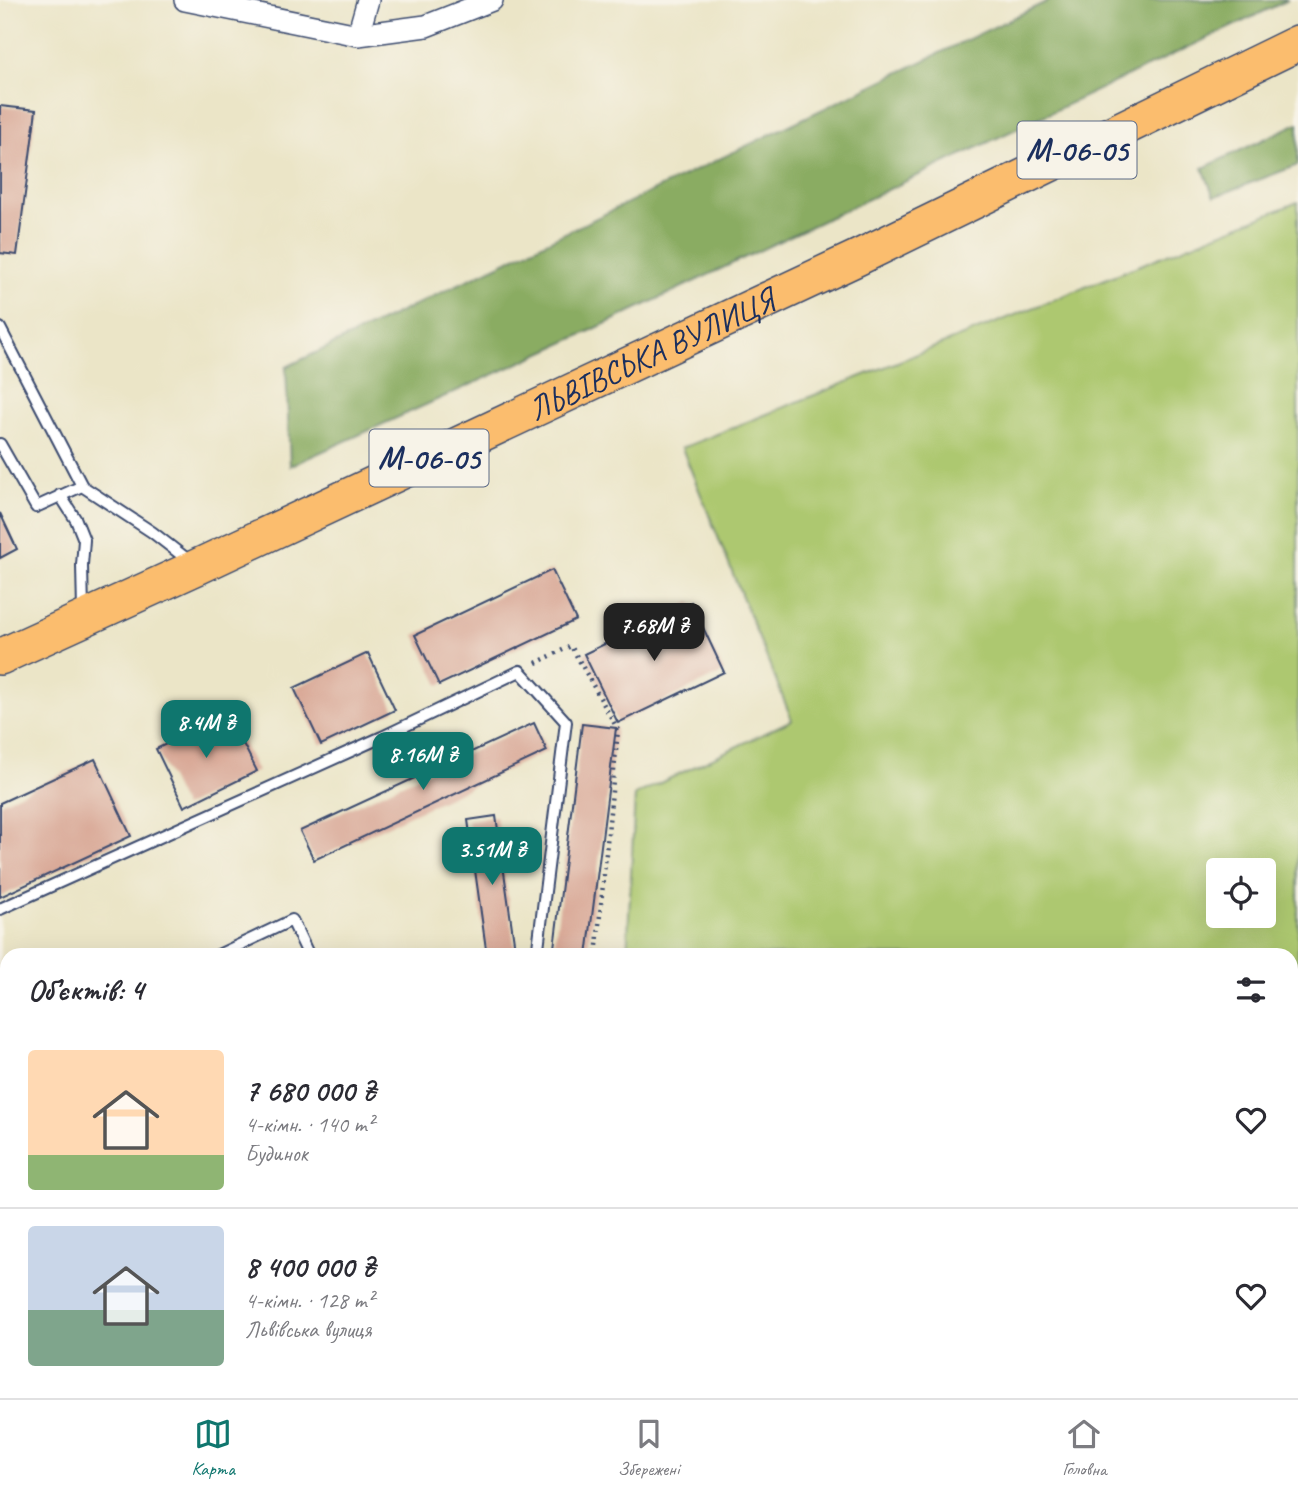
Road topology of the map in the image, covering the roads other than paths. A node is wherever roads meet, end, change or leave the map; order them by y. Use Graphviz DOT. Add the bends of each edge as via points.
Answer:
graph roads {
  1 [pos="185,0"];
  2 [pos="368,0"];
  3 [pos="492,0"];
  4 [pos="358,35"];
  5 [pos="1298,43"];
  6 [pos="0,328"];
  7 [pos="0,444"];
  8 [pos="82,486"];
  9 [pos="60,495"];
  10 [pos="197,567"];
  11 [pos="83,618"];
  12 [pos="0,657"];
  13 [pos="0,909"];
  14 [pos="233,948"];
  15 [pos="305,948"];
  16 [pos="538,948"];
  1 -- 4 [label="street"];
  2 -- 4 [label="street"];
  3 -- 4 [label="street" via="426,26"];
  5 -- 10 [label="highway, ЛЬВІВСЬКА ВУЛИЦЯ / М-06-05" via="857,258"];
  6 -- 8 [label="lane"];
  7 -- 9 [label="lane" via="36,507"];
  8 -- 9 [label="lane"];
  8 -- 10 [label="lane"];
  9 -- 11 [label="lane" via="84,540"];
  10 -- 11 [label="highway, ЛЬВІВСЬКА ВУЛИЦЯ / М-06-05"];
  11 -- 12 [label="highway, ЛЬВІВСЬКА ВУЛИЦЯ / М-06-05"];
  13 -- 16 [label="lane" via="520,671 566,722"];
  14 -- 15 [label="lane" via="292,920"];
}
